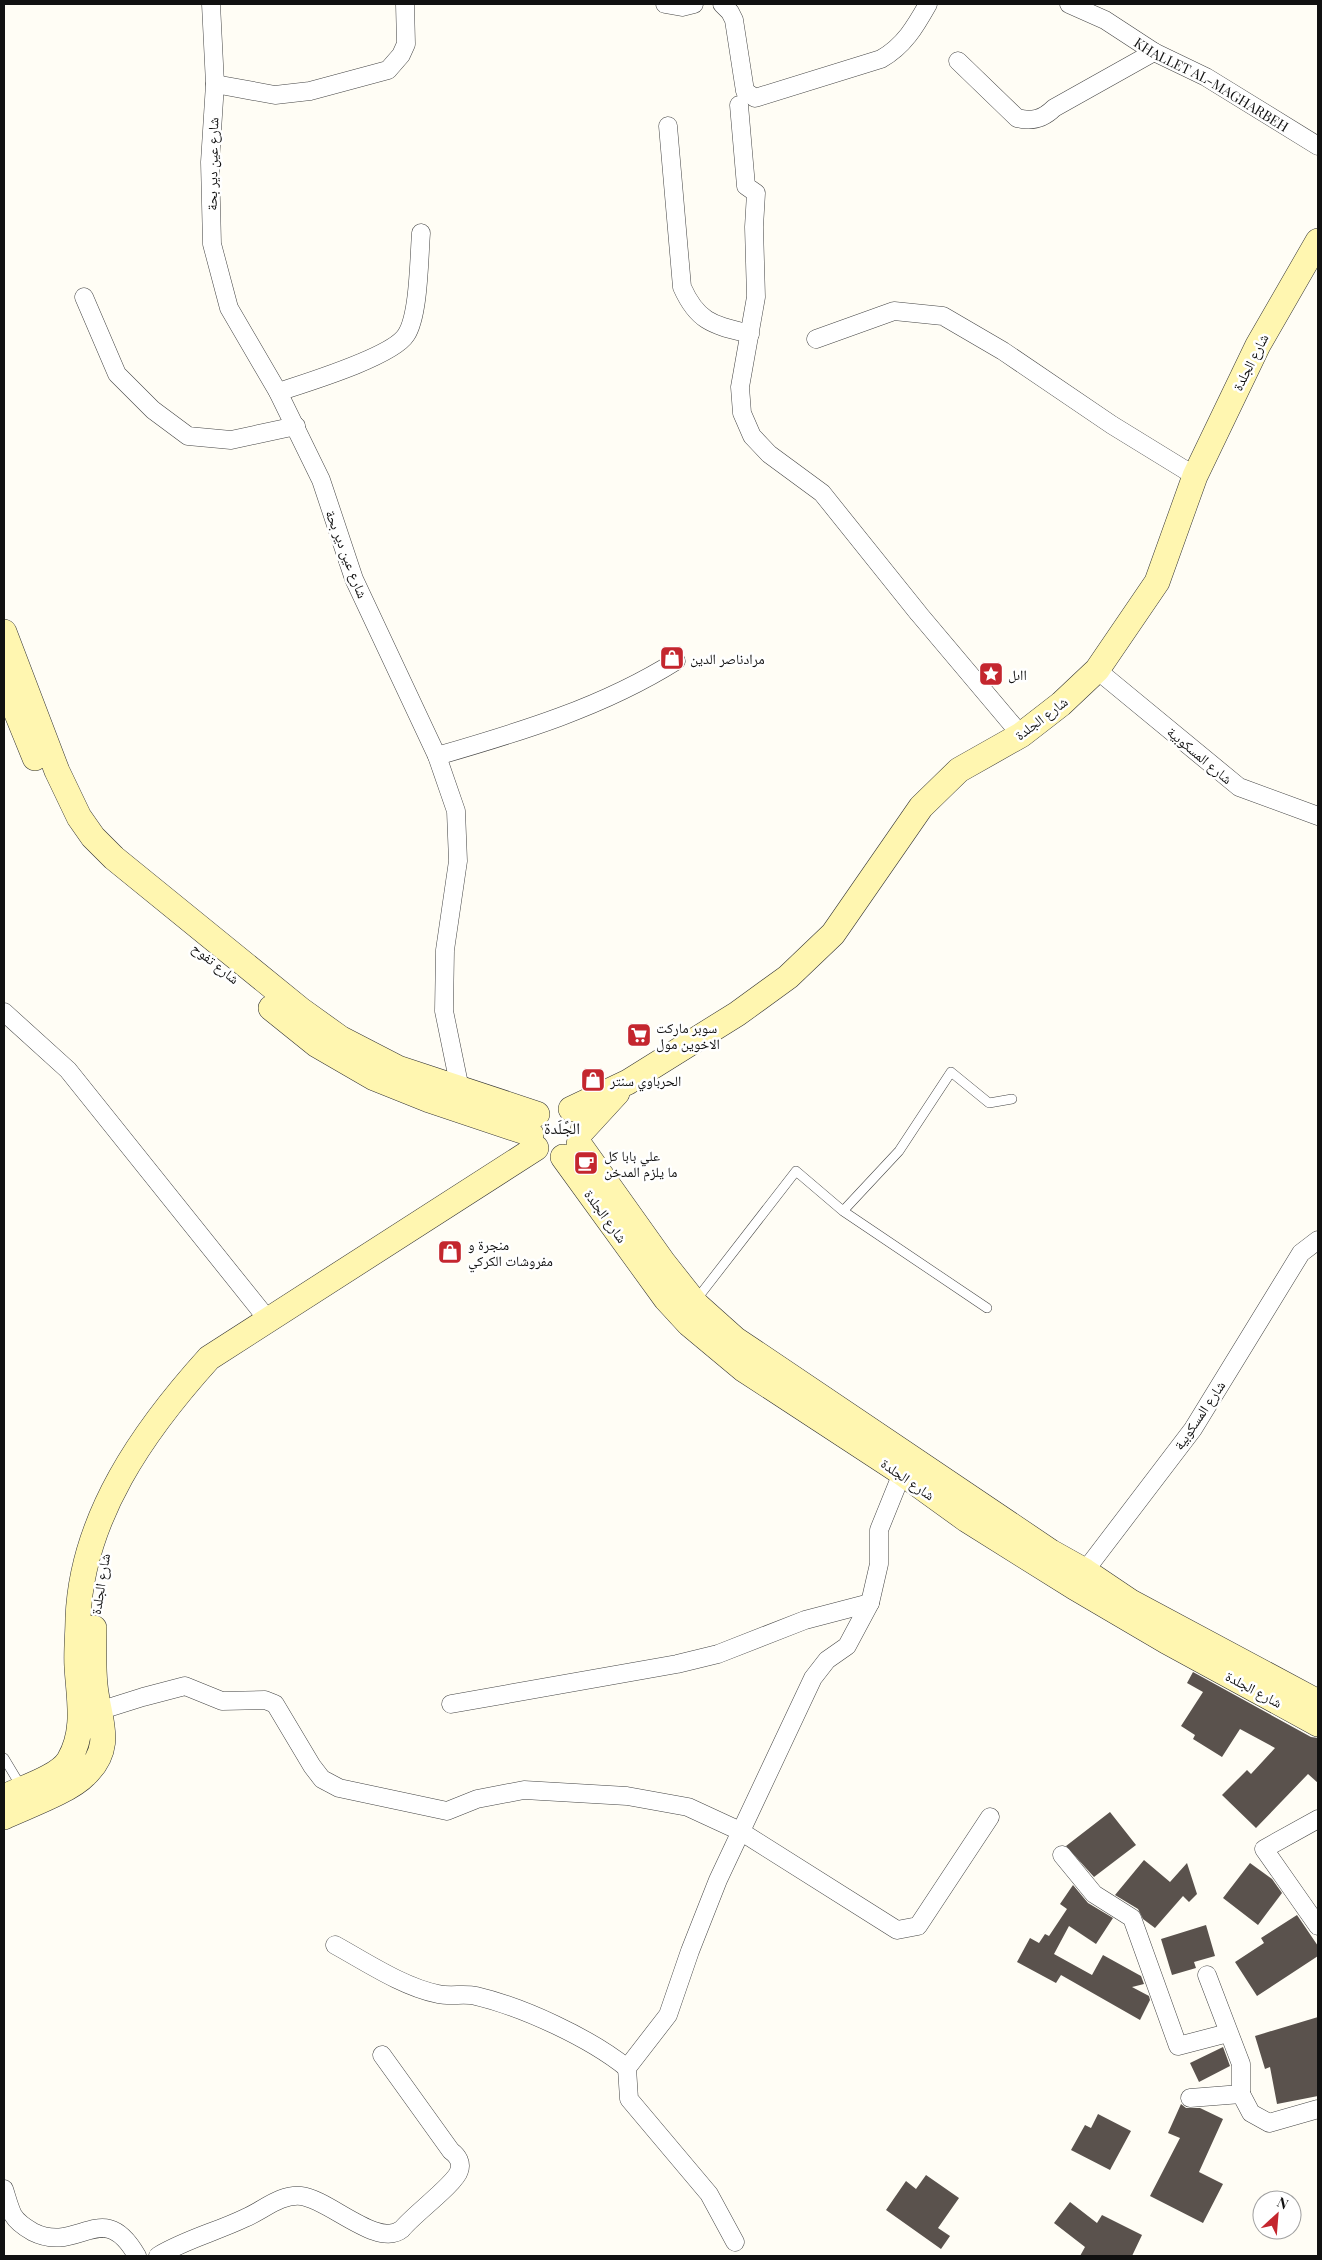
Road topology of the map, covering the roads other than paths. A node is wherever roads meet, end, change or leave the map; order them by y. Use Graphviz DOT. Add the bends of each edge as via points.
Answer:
graph roads {
  1 [pos="211,4"];
  2 [pos="405,4"];
  3 [pos="664,4"];
  4 [pos="694,4"];
  5 [pos="722,4"];
  6 [pos="928,4"];
  7 [pos="1069,4"];
  8 [pos="1103,12"];
  9 [pos="1154,52"];
  10 [pos="958,61"];
  11 [pos="215,84"];
  12 [pos="739,105"];
  13 [pos="668,126"];
  14 [pos="1318,146"];
  15 [pos="421,234"];
  16 [pos="1318,241"];
  17 [pos="84,297"];
  18 [pos="750,334"];
  19 [pos="816,339"];
  20 [pos="278,392"];
  21 [pos="296,426"];
  22 [pos="1196,476"];
  23 [pos="4,632"];
  24 [pos="676,661"];
  25 [pos="1097,670"];
  26 [pos="4,682"];
  27 [pos="1021,735"];
  28 [pos="437,756"];
  29 [pos="1318,816"];
  30 [pos="4,1012"];
  31 [pos="457,1099"];
  32 [pos="1012,1099"];
  33 [pos="534,1132"];
  34 [pos="574,1135"];
  35 [pos="843,1211"];
  36 [pos="1318,1240"];
  37 [pos="695,1302"];
  38 [pos="988,1308"];
  39 [pos="269,1321"];
  40 [pos="903,1464"];
  41 [pos="1079,1579"];
  42 [pos="870,1603"];
  43 [pos="1318,1702"];
  44 [pos="450,1704"];
  45 [pos="91,1714"];
  46 [pos="1318,1724"];
  47 [pos="4,1758"];
  48 [pos="13,1792"];
  49 [pos="4,1817"];
  50 [pos="990,1817"];
  51 [pos="1318,1819"];
  52 [pos="740,1831"];
  53 [pos="1062,1855"];
  54 [pos="1318,1926"];
  55 [pos="335,1945"];
  56 [pos="1207,1975"];
  57 [pos="1228,2033"];
  58 [pos="382,2055"];
  59 [pos="627,2068"];
  60 [pos="1241,2094"];
  61 [pos="1190,2098"];
  62 [pos="1318,2109"];
  63 [pos="4,2190"];
  64 [pos="734,2242"];
  65 [pos="137,2256"];
  66 [pos="158,2256"];
  1 -- 11 [label="street, شارع عين دير بحة"];
  2 -- 11 [label="street" via="406,44 388,70 310,91 275,95"];
  3 -- 4 [label="street"];
  5 -- 6 [label="street" via="734,20 745,91 756,98 892,53 910,35"];
  7 -- 8 [label="street, KHALLET AL-MAGHARBEH"];
  8 -- 9 [label="street, KHALLET AL-MAGHARBEH"];
  9 -- 10 [label="street" via="1042,117 1030,120 1017,118"];
  9 -- 14 [label="street, KHALLET AL-MAGHARBEH" via="1206,77"];
  11 -- 20 [label="street, شارع عين دير بحة" via="210,162 212,244 229,308"];
  12 -- 18 [label="street" via="746,186 756,194 756,298"];
  13 -- 18 [label="street" via="682,287 690,306 702,318"];
  15 -- 20 [label="street" via="413,316 407,335 398,344 327,376"];
  16 -- 22 [label="street, شارع الجلدة" via="1258,345"];
  17 -- 21 [label="street" via="117,374 153,410 188,436 231,440"];
  18 -- 27 [label="street" via="739,400 752,436 769,454 822,493"];
  19 -- 22 [label="street" via="894,311 943,316"];
  20 -- 21 [label="street, شارع عين دير بحة"];
  21 -- 28 [label="street, شارع عين دير بحة" via="321,480 354,579"];
  22 -- 25 [label="street, شارع الجلدة" via="1157,582"];
  23 -- 31 [label="street" via="57,771 79,817 93,837 114,858 340,1038"];
  24 -- 28 [label="street" via="648,679 535,728"];
  25 -- 27 [label="street, شارع الجلدة" via="1062,704"];
  25 -- 29 [label="street, شارع المسكوبية" via="1239,787"];
  26 -- 31 [label="street, شارع تفوح" via="68,830 86,854 109,876 317,1045 374,1078"];
  27 -- 34 [label="street, شارع الجلدة" via="959,770 921,807 833,934 788,977 737,1014 628,1082"];
  28 -- 31 [label="street, شارع عين دير بحة" via="456,811 458,861 445,950 444,1011"];
  30 -- 39 [label="street" via="68,1070"];
  31 -- 33 [label="street"];
  32 -- 35 [label="lane" via="989,1102 951,1072 899,1151"];
  33 -- 34 [label="street" via="548,1156"];
  33 -- 34 [label="street, شارع الجلدة" via="554,1105"];
  33 -- 39 [label="street, شارع الجلدة"];
  34 -- 37 [label="street, شارع الجلدة"];
  34 -- 40 [label="street, شارع الجلدة" via="666,1299 689,1324 743,1369"];
  35 -- 37 [label="lane" via="796,1171"];
  35 -- 38 [label="lane"];
  36 -- 41 [label="street, شارع المسكوبية" via="1301,1253 1193,1429"];
  37 -- 40 [label="street, شارع الجلدة" via="735,1339"];
  39 -- 45 [label="street, شارع الجلدة" via="184,1406 139,1468 116,1513 100,1567 94,1621 95,1686"];
  40 -- 41 [label="street, شارع الجلدة" via="967,1520"];
  40 -- 42 [label="street" via="879,1530 878,1564"];
  41 -- 43 [label="street, شارع الجلدة" via="1131,1602"];
  41 -- 46 [label="street, شارع الجلدة" via="1166,1641"];
  42 -- 44 [label="street" via="805,1620 718,1654 677,1664"];
  42 -- 52 [label="street" via="847,1646 827,1660 813,1678"];
  45 -- 48 [label="street, شارع الجلدة" via="68,1762 58,1772"];
  45 -- 49 [label="street, شارع الجلدة" via="104,1730 96,1761 86,1775 74,1784"];
  45 -- 52 [label="street" via="186,1686 222,1701 265,1700 275,1704 322,1778 339,1788 447,1811 477,1799 524,1790 627,1796 688,1807"];
  47 -- 48 [label="lane"];
  50 -- 52 [label="street" via="918,1926 897,1930"];
  51 -- 54 [label="street" via="1264,1849"];
  52 -- 59 [label="street" via="690,1951 668,2015"];
  53 -- 57 [label="street" via="1094,1894 1132,1918 1178,2046"];
  55 -- 59 [label="street" via="395,1978 439,1995 475,1995 520,2010 605,2050"];
  56 -- 57 [label="street"];
  57 -- 60 [label="street" via="1241,2064"];
  58 -- 66 [label="street" via="458,2157 460,2165 457,2176 402,2229 392,2234 380,2234 319,2202 301,2196 290,2197 180,2243"];
  59 -- 64 [label="street" via="629,2099 710,2194"];
  60 -- 61 [label="street"];
  60 -- 62 [label="street" via="1250,2112 1269,2123"];
  63 -- 65 [label="street" via="15,2217 32,2232 64,2238 92,2229 110,2229 126,2238"];
}
